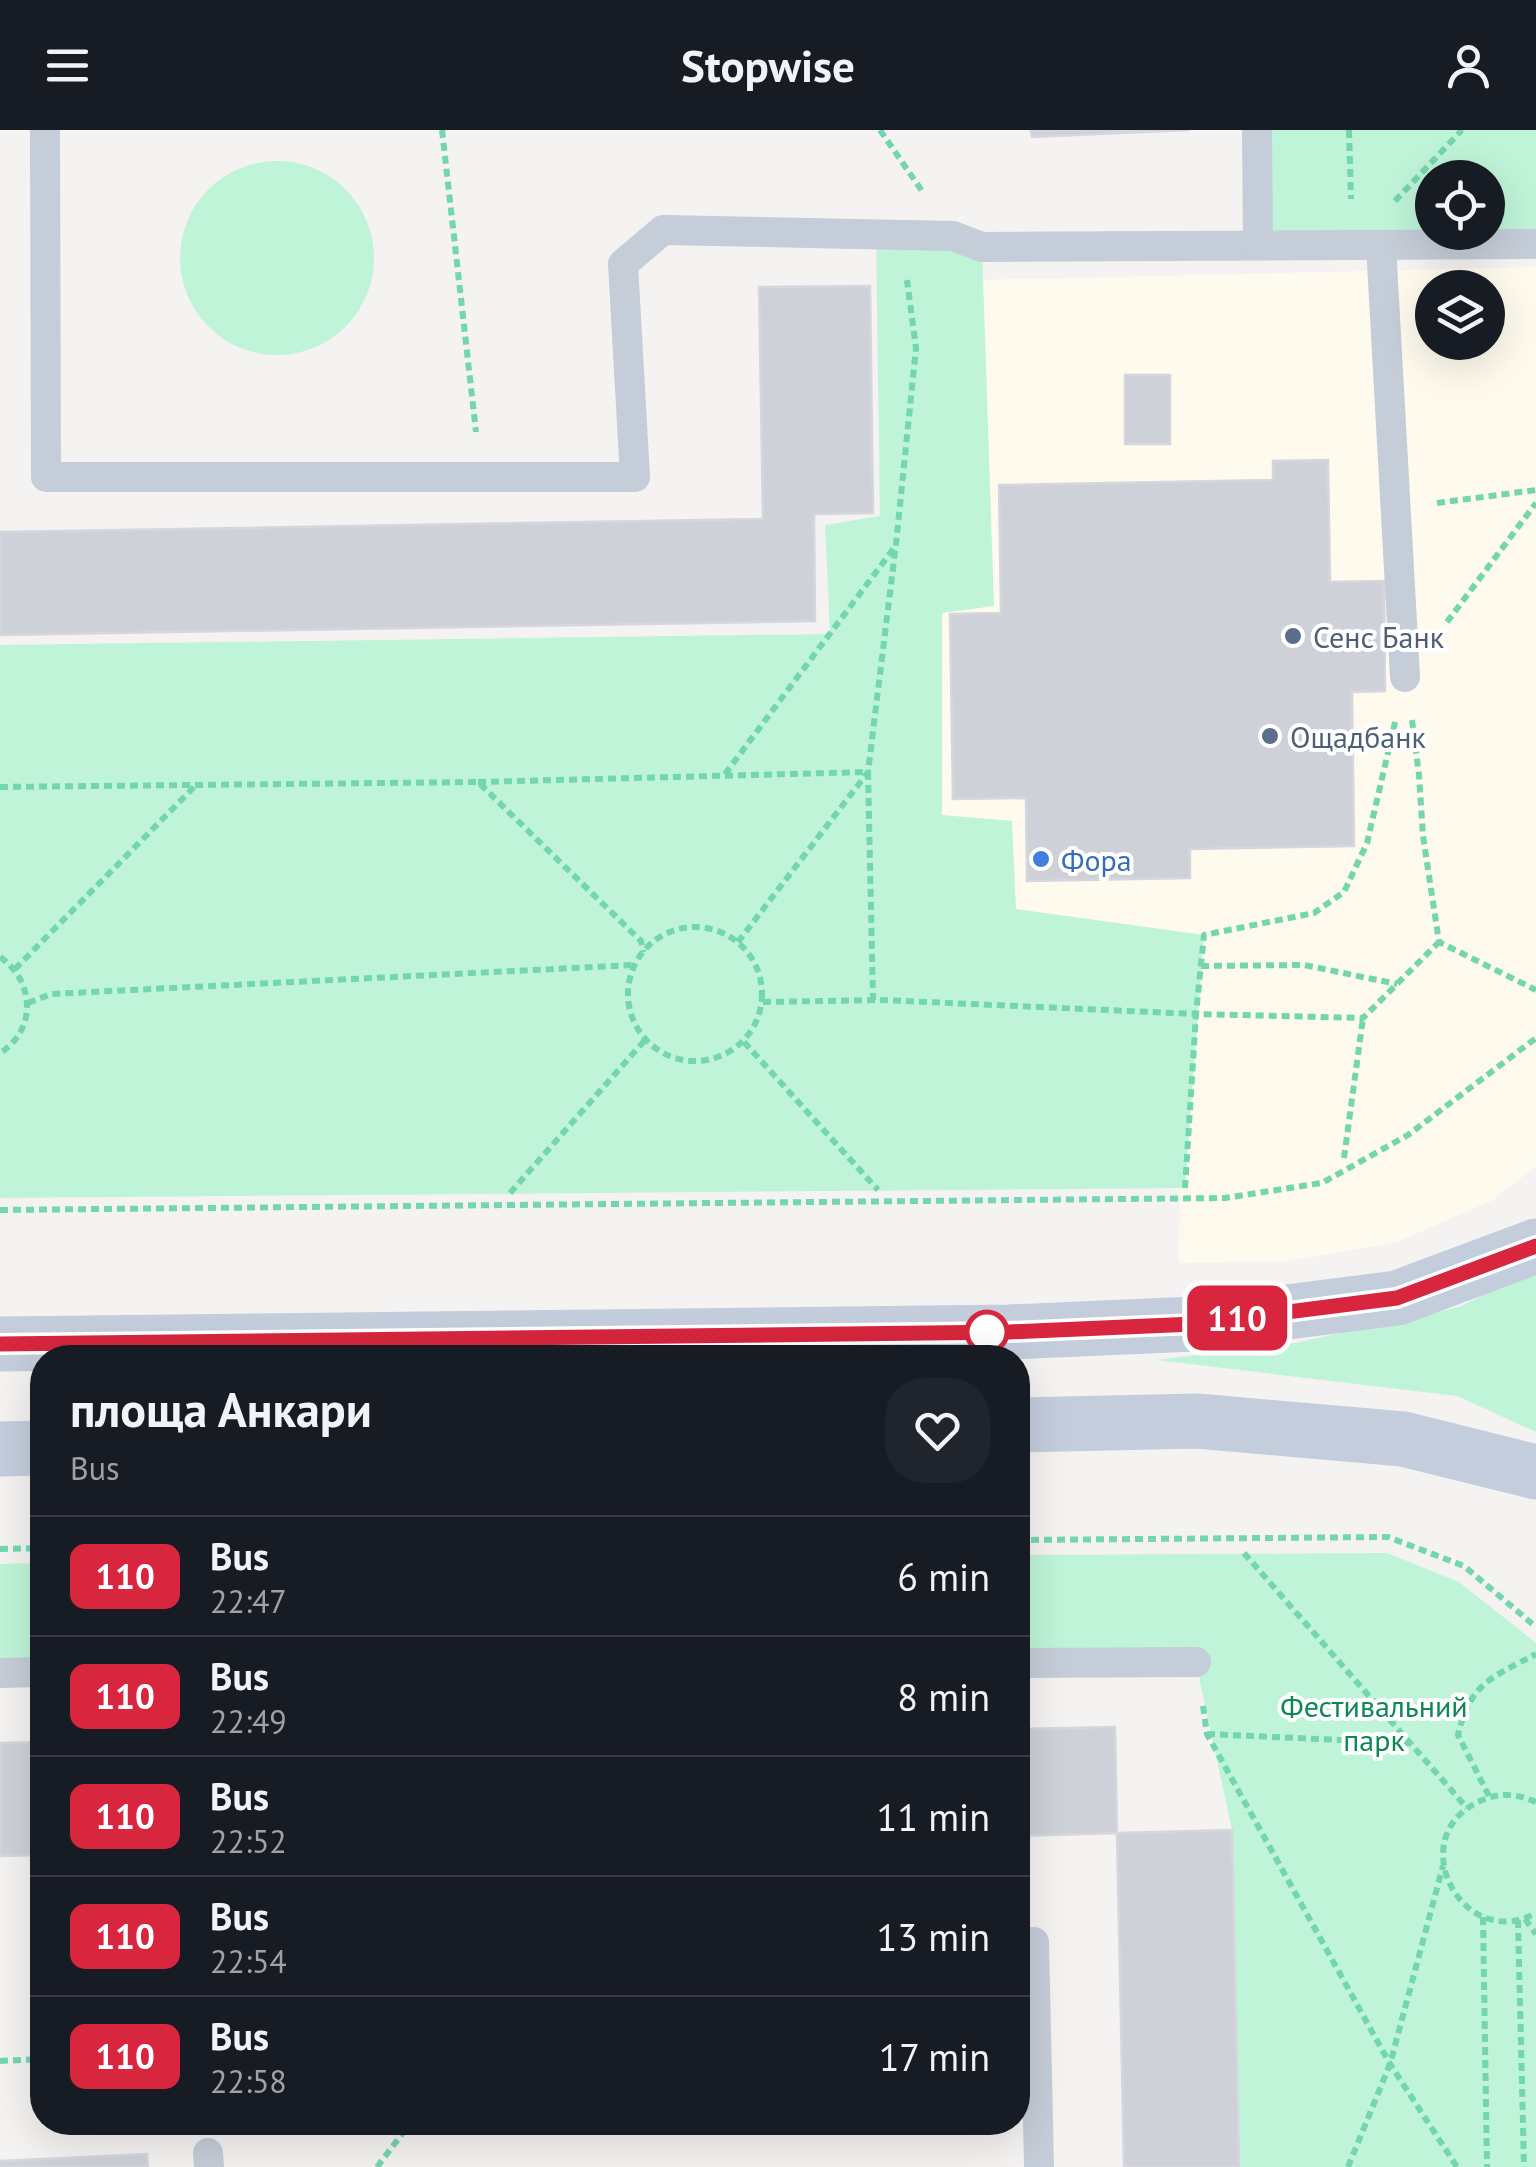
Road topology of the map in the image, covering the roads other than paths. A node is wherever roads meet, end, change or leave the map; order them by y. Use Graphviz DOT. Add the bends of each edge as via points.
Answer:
graph roads {
  1 [pos="44,130"];
  2 [pos="1257,130"];
  3 [pos="1536,244"];
  4 [pos="1258,245"];
  5 [pos="1367,245"];
  6 [pos="1406,677"];
  7 [pos="1536,1246"];
  8 [pos="0,1344"];
  9 [pos="1030,1425"];
  10 [pos="30,1448"];
  11 [pos="0,1449"];
  12 [pos="1536,1472"];
  13 [pos="1196,1662"];
  14 [pos="1030,1663"];
  15 [pos="30,1672"];
  16 [pos="0,1673"];
  17 [pos="1030,1942"];
  18 [pos="1039,2167"];
  1 -- 4 [label="lane" via="46,477 635,477 623,264 663,230 953,236 982,248"];
  2 -- 4 [label="lane"];
  3 -- 5 [label="lane"];
  4 -- 5 [label="lane"];
  5 -- 6 [label="lane" via="1396,508"];
  7 -- 8 [label="street" via="1397,1298 1194,1324"];
  9 -- 12 [label="street" via="1197,1421 1384,1437"];
  10 -- 11 [label="street"];
  13 -- 14 [label="lane"];
  15 -- 16 [label="lane"];
  17 -- 18 [label="lane"];
}
